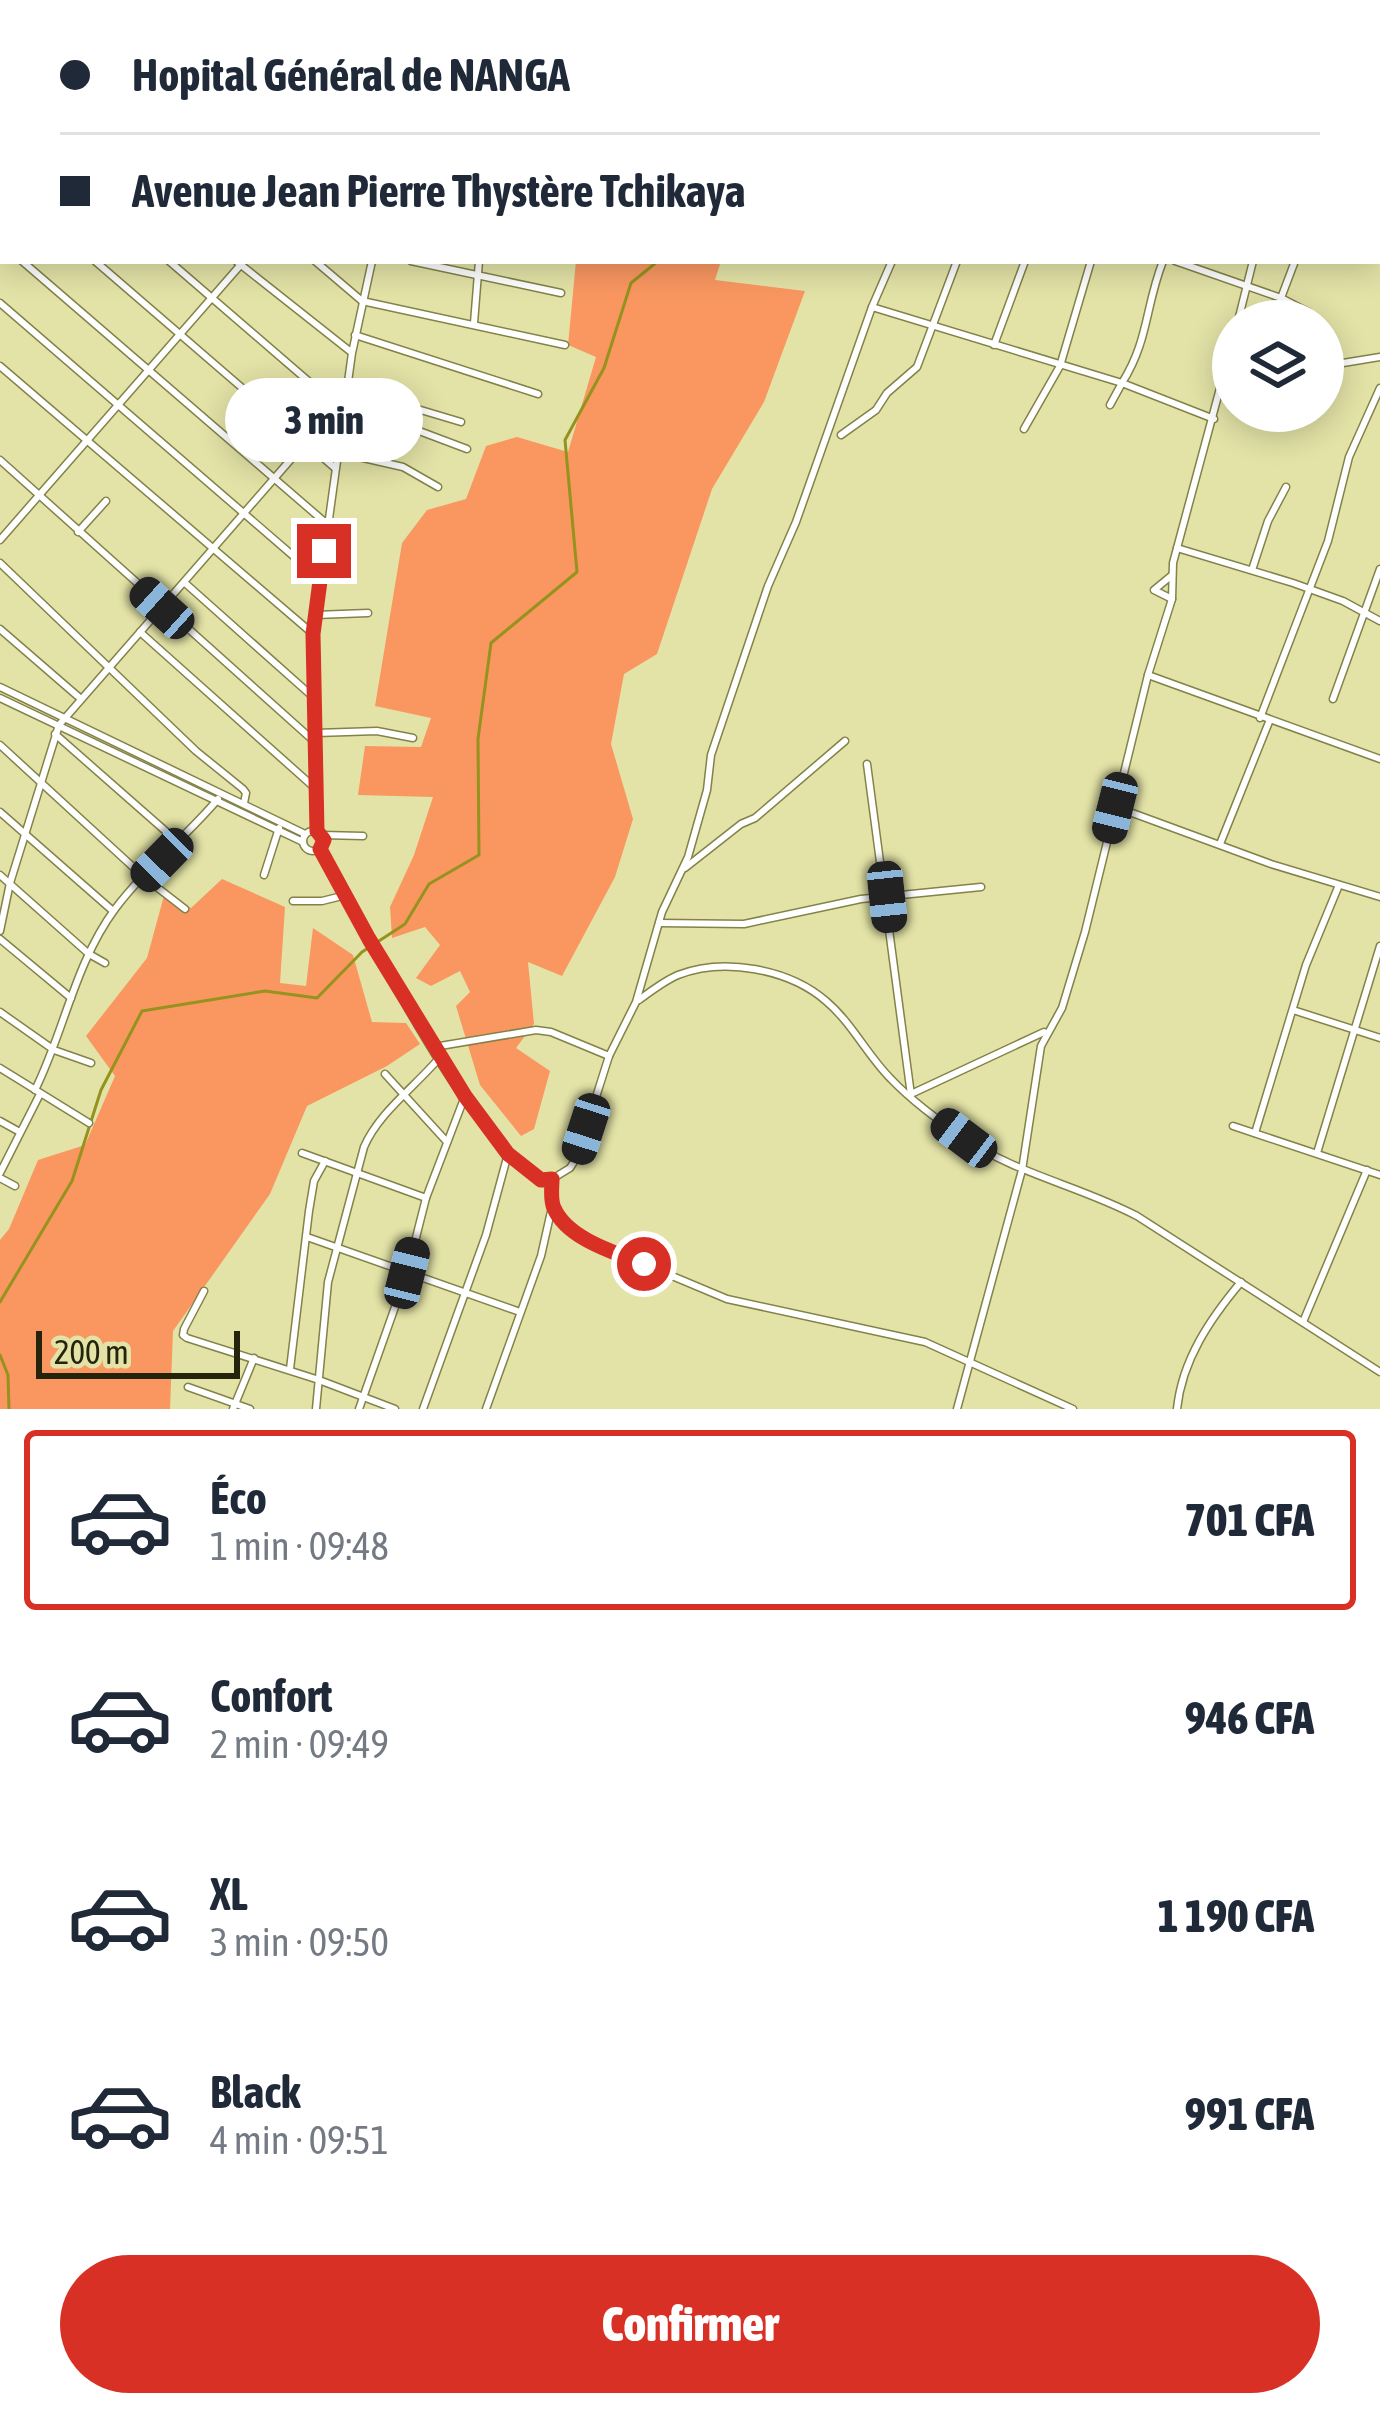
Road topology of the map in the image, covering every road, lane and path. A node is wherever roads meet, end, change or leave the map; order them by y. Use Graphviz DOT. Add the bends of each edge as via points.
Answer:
graph roads {
  1 [pos="25,264"];
  2 [pos="98,264"];
  3 [pos="173,264"];
  4 [pos="238,264"];
  5 [pos="242,264"];
  6 [pos="319,264"];
  7 [pos="371,264"];
  8 [pos="426,264"];
  9 [pos="479,264"];
  10 [pos="891,264"];
  11 [pos="956,264"];
  12 [pos="1024,264"];
  13 [pos="1090,264"];
  14 [pos="1162,264"];
  15 [pos="1183,264"];
  16 [pos="1252,264"];
  17 [pos="1293,264"];
  18 [pos="479,275"];
  19 [pos="1246,288"];
  20 [pos="561,293"];
  21 [pos="212,298"];
  22 [pos="1282,298"];
  23 [pos="1243,300"];
  24 [pos="1285,300"];
  25 [pos="362,301"];
  26 [pos="0,303"];
  27 [pos="872,307"];
  28 [pos="474,323"];
  29 [pos="935,327"];
  30 [pos="355,335"];
  31 [pos="180,336"];
  32 [pos="565,345"];
  33 [pos="994,345"];
  34 [pos="352,353"];
  35 [pos="1380,356"];
  36 [pos="1344,363"];
  37 [pos="0,366"];
  38 [pos="1060,366"];
  39 [pos="150,372"];
  40 [pos="1122,383"];
  41 [pos="347,388"];
  42 [pos="1380,388"];
  43 [pos="538,394"];
  44 [pos="1110,405"];
  45 [pos="120,407"];
  46 [pos="344,412"];
  47 [pos="1212,418"];
  48 [pos="461,422"];
  49 [pos="1212,426"];
  50 [pos="1024,429"];
  51 [pos="841,435"];
  52 [pos="306,442"];
  53 [pos="88,443"];
  54 [pos="466,449"];
  55 [pos="338,452"];
  56 [pos="0,460"];
  57 [pos="335,468"];
  58 [pos="274,478"];
  59 [pos="438,487"];
  60 [pos="1286,487"];
  61 [pos="38,496"];
  62 [pos="106,501"];
  63 [pos="245,515"];
  64 [pos="328,524"];
  65 [pos="78,532"];
  66 [pos="0,540"];
  67 [pos="1177,548"];
  68 [pos="214,551"];
  69 [pos="0,563"];
  70 [pos="1380,569"];
  71 [pos="1252,570"];
  72 [pos="1172,576"];
  73 [pos="320,579"];
  74 [pos="184,584"];
  75 [pos="1308,589"];
  76 [pos="1172,599"];
  77 [pos="162,608"];
  78 [pos="1363,612"];
  79 [pos="368,613"];
  80 [pos="315,615"];
  81 [pos="1380,621"];
  82 [pos="0,629"];
  83 [pos="140,632"];
  84 [pos="313,634"];
  85 [pos="110,665"];
  86 [pos="1148,675"];
  87 [pos="0,688"];
  88 [pos="0,698"];
  89 [pos="314,698"];
  90 [pos="81,699"];
  91 [pos="1334,699"];
  92 [pos="65,717"];
  93 [pos="1265,720"];
  94 [pos="57,729"];
  95 [pos="316,733"];
  96 [pos="413,738"];
  97 [pos="845,741"];
  98 [pos="316,743"];
  99 [pos="0,745"];
  100 [pos="1380,760"];
  101 [pos="867,764"];
  102 [pos="39,781"];
  103 [pos="316,789"];
  104 [pos="218,799"];
  105 [pos="244,803"];
  106 [pos="1115,808"];
  107 [pos="0,812"];
  108 [pos="279,828"];
  109 [pos="320,833"];
  110 [pos="24,835"];
  111 [pos="362,836"];
  112 [pos="304,838"];
  113 [pos="179,842"];
  114 [pos="1220,844"];
  115 [pos="320,849"];
  116 [pos="682,870"];
  117 [pos="0,874"];
  118 [pos="263,875"];
  119 [pos="145,878"];
  120 [pos="10,884"];
  121 [pos="1339,885"];
  122 [pos="981,886"];
  123 [pos="346,895"];
  124 [pos="887,897"];
  125 [pos="1380,897"];
  126 [pos="293,901"];
  127 [pos="185,909"];
  128 [pos="113,911"];
  129 [pos="659,922"];
  130 [pos="0,935"];
  131 [pos="1380,946"];
  132 [pos="89,954"];
  133 [pos="105,963"];
  134 [pos="71,998"];
  135 [pos="636,1002"];
  136 [pos="1293,1010"];
  137 [pos="0,1012"];
  138 [pos="1048,1030"];
  139 [pos="1355,1030"];
  140 [pos="1380,1038"];
  141 [pos="434,1047"];
  142 [pos="54,1050"];
  143 [pos="609,1055"];
  144 [pos="440,1057"];
  145 [pos="92,1063"];
  146 [pos="0,1068"];
  147 [pos="385,1074"];
  148 [pos="37,1092"];
  149 [pos="407,1095"];
  150 [pos="465,1096"];
  151 [pos="911,1096"];
  152 [pos="0,1121"];
  153 [pos="89,1123"];
  154 [pos="1233,1126"];
  155 [pos="19,1132"];
  156 [pos="1255,1133"];
  157 [pos="448,1143"];
  158 [pos="1316,1153"];
  159 [pos="302,1154"];
  160 [pos="508,1154"];
  161 [pos="325,1161"];
  162 [pos="1022,1170"];
  163 [pos="1367,1170"];
  164 [pos="357,1172"];
  165 [pos="1380,1175"];
  166 [pos="0,1176"];
  167 [pos="552,1179"];
  168 [pos="14,1186"];
  169 [pos="426,1198"];
  170 [pos="552,1206"];
  171 [pos="307,1237"];
  172 [pos="337,1249"];
  173 [pos="407,1273"];
  174 [pos="1241,1282"];
  175 [pos="204,1291"];
  176 [pos="465,1293"];
  177 [pos="520,1312"];
  178 [pos="1303,1322"];
  179 [pos="254,1358"];
  180 [pos="970,1360"];
  181 [pos="290,1370"];
  182 [pos="1380,1372"];
  183 [pos="319,1380"];
  184 [pos="188,1387"];
  185 [pos="363,1399"];
  186 [pos="234,1406"];
  187 [pos="250,1409"];
  188 [pos="316,1409"];
  189 [pos="359,1409"];
  190 [pos="395,1409"];
  191 [pos="423,1409"];
  192 [pos="486,1409"];
  193 [pos="957,1409"];
  194 [pos="1072,1409"];
  195 [pos="1177,1409"];
  1 -- 39 [label="street"];
  2 -- 31 [label="street"];
  3 -- 21 [label="street"];
  4 -- 21 [label="street"];
  5 -- 34 [label="street"];
  6 -- 25 [label="street"];
  7 -- 25 [label="street"];
  8 -- 18 [label="street"];
  9 -- 18 [label="street"];
  10 -- 27 [label="street"];
  11 -- 29 [label="street"];
  12 -- 33 [label="street"];
  13 -- 38 [label="street"];
  14 -- 40 [label="street" via="1143,345"];
  15 -- 19 [label="street"];
  16 -- 19 [label="street"];
  17 -- 22 [label="street"];
  18 -- 20 [label="street"];
  18 -- 28 [label="street"];
  19 -- 22 [label="street"];
  19 -- 23 [label="street"];
  21 -- 31 [label="street"];
  21 -- 46 [label="street"];
  22 -- 24 [label="street"];
  25 -- 28 [label="street"];
  25 -- 30 [label="street"];
  26 -- 45 [label="street"];
  27 -- 29 [label="street"];
  27 -- 116 [label="street" via="745,652"];
  28 -- 32 [label="street"];
  29 -- 33 [label="street"];
  29 -- 51 [label="street" via="917,367"];
  30 -- 34 [label="street"];
  30 -- 43 [label="street"];
  31 -- 39 [label="street"];
  31 -- 52 [label="street"];
  33 -- 38 [label="street"];
  34 -- 41 [label="street"];
  35 -- 36 [label="street"];
  37 -- 53 [label="street"];
  38 -- 40 [label="street"];
  38 -- 50 [label="street"];
  39 -- 45 [label="street"];
  39 -- 58 [label="street"];
  40 -- 44 [label="street"];
  40 -- 47 [label="street"];
  41 -- 46 [label="street"];
  41 -- 48 [label="street"];
  42 -- 75 [label="street"];
  45 -- 53 [label="street"];
  45 -- 63 [label="street"];
  46 -- 54 [label="street"];
  46 -- 55 [label="street"];
  49 -- 67 [label="street"];
  52 -- 57 [label="street"];
  52 -- 58 [label="street"];
  53 -- 61 [label="street"];
  53 -- 68 [label="street"];
  55 -- 57 [label="street"];
  55 -- 59 [label="street" via="403,467"];
  56 -- 61 [label="street"];
  57 -- 64 [label="street"];
  58 -- 63 [label="street"];
  58 -- 64 [label="street"];
  60 -- 71 [label="street"];
  61 -- 65 [label="street"];
  61 -- 66 [label="street"];
  62 -- 65 [label="street"];
  63 -- 68 [label="street"];
  63 -- 73 [label="street"];
  64 -- 73 [label="street"];
  65 -- 77 [label="street"];
  67 -- 71 [label="street"];
  67 -- 72 [label="street"];
  68 -- 74 [label="street"];
  68 -- 84 [label="street"];
  69 -- 85 [label="street"];
  70 -- 78 [label="street"];
  71 -- 75 [label="street"];
  72 -- 76 [label="street"];
  72 -- 76 [label="street" via="1154,590"];
  73 -- 80 [label="street"];
  74 -- 77 [label="street"];
  74 -- 89 [label="street"];
  75 -- 78 [label="street"];
  75 -- 93 [label="street"];
  76 -- 86 [label="street"];
  77 -- 83 [label="street"];
  77 -- 98 [label="street"];
  78 -- 81 [label="street"];
  78 -- 91 [label="street"];
  79 -- 80 [label="street"];
  80 -- 84 [label="street"];
  82 -- 90 [label="street"];
  83 -- 85 [label="street"];
  83 -- 103 [label="street"];
  84 -- 89 [label="street"];
  85 -- 90 [label="street"];
  85 -- 105 [label="street" via="243,789"];
  86 -- 93 [label="street"];
  86 -- 106 [label="street"];
  87 -- 92 [label="street"];
  88 -- 94 [label="street"];
  89 -- 95 [label="street"];
  90 -- 92 [label="street"];
  92 -- 94 [label="street"];
  92 -- 105 [label="street"];
  93 -- 100 [label="street"];
  93 -- 114 [label="street"];
  94 -- 102 [label="street"];
  94 -- 104 [label="street"];
  94 -- 113 [label="street"];
  95 -- 96 [label="street"];
  95 -- 98 [label="street"];
  97 -- 116 [label="street"];
  98 -- 103 [label="street"];
  99 -- 102 [label="street"];
  101 -- 124 [label="street"];
  102 -- 110 [label="street"];
  102 -- 119 [label="street"];
  103 -- 109 [label="street"];
  104 -- 108 [label="street"];
  104 -- 113 [label="street"];
  105 -- 112 [label="street"];
  106 -- 114 [label="street"];
  106 -- 138 [label="street" via="1066,994"];
  107 -- 110 [label="street"];
  108 -- 112 [label="street"];
  108 -- 118 [label="street"];
  109 -- 111 [label="street"];
  109 -- 112 [label="street"];
  109 -- 115 [label="street"];
  110 -- 120 [label="street"];
  110 -- 128 [label="street"];
  112 -- 115 [label="street" via="309,850"];
  113 -- 119 [label="street"];
  114 -- 121 [label="street"];
  115 -- 123 [label="street"];
  116 -- 129 [label="street"];
  117 -- 120 [label="street"];
  119 -- 127 [label="street"];
  119 -- 128 [label="street"];
  120 -- 130 [label="street"];
  120 -- 132 [label="street"];
  121 -- 125 [label="street"];
  121 -- 136 [label="street"];
  122 -- 124 [label="street"];
  123 -- 126 [label="street"];
  123 -- 141 [label="street"];
  124 -- 129 [label="street" via="744,924"];
  124 -- 151 [label="street"];
  128 -- 132 [label="street"];
  129 -- 135 [label="street"];
  130 -- 134 [label="street"];
  131 -- 139 [label="street"];
  132 -- 133 [label="street"];
  132 -- 134 [label="street"];
  134 -- 142 [label="street"];
  135 -- 143 [label="street"];
  135 -- 151 [label="street" via="677,975 703,969 780,976 827,1001"];
  136 -- 139 [label="street"];
  136 -- 156 [label="street"];
  137 -- 142 [label="street"];
  138 -- 151 [label="street"];
  138 -- 162 [label="street"];
  139 -- 140 [label="street"];
  139 -- 158 [label="street"];
  141 -- 143 [label="street" via="536,1030"];
  141 -- 144 [label="street"];
  142 -- 145 [label="street"];
  142 -- 148 [label="street"];
  143 -- 167 [label="street" via="577,1156"];
  144 -- 149 [label="street"];
  144 -- 150 [label="street"];
  146 -- 148 [label="street"];
  147 -- 149 [label="street"];
  148 -- 153 [label="street"];
  148 -- 155 [label="street"];
  149 -- 157 [label="street"];
  149 -- 164 [label="street" via="372,1128"];
  150 -- 157 [label="street"];
  150 -- 160 [label="street"];
  151 -- 162 [label="street"];
  152 -- 155 [label="street"];
  154 -- 156 [label="street"];
  155 -- 166 [label="street"];
  156 -- 158 [label="street"];
  157 -- 169 [label="street"];
  158 -- 163 [label="street"];
  159 -- 161 [label="street"];
  160 -- 167 [label="street" via="541,1180"];
  160 -- 176 [label="street"];
  161 -- 164 [label="street"];
  161 -- 171 [label="street" via="314,1181"];
  162 -- 174 [label="street" via="1101,1197"];
  162 -- 180 [label="street"];
  163 -- 165 [label="street"];
  163 -- 178 [label="street"];
  164 -- 169 [label="street"];
  164 -- 172 [label="street"];
  166 -- 168 [label="street"];
  167 -- 170 [label="street"];
  169 -- 173 [label="street"];
  170 -- 177 [label="street"];
  170 -- 180 [label="street" via="566,1225 603,1247 727,1299 925,1342"];
  171 -- 172 [label="street"];
  171 -- 181 [label="street"];
  172 -- 173 [label="street"];
  172 -- 183 [label="street"];
  173 -- 176 [label="street"];
  173 -- 185 [label="street"];
  174 -- 178 [label="street"];
  174 -- 195 [label="street" via="1199,1340"];
  175 -- 179 [label="street" via="183,1335"];
  176 -- 177 [label="street"];
  176 -- 191 [label="street"];
  177 -- 192 [label="street"];
  178 -- 182 [label="street"];
  179 -- 181 [label="street"];
  179 -- 186 [label="street"];
  180 -- 193 [label="street"];
  180 -- 194 [label="street"];
  181 -- 183 [label="street"];
  183 -- 185 [label="street"];
  183 -- 188 [label="street"];
  184 -- 186 [label="street"];
  185 -- 189 [label="street"];
  185 -- 190 [label="street"];
  186 -- 187 [label="street"];
}
